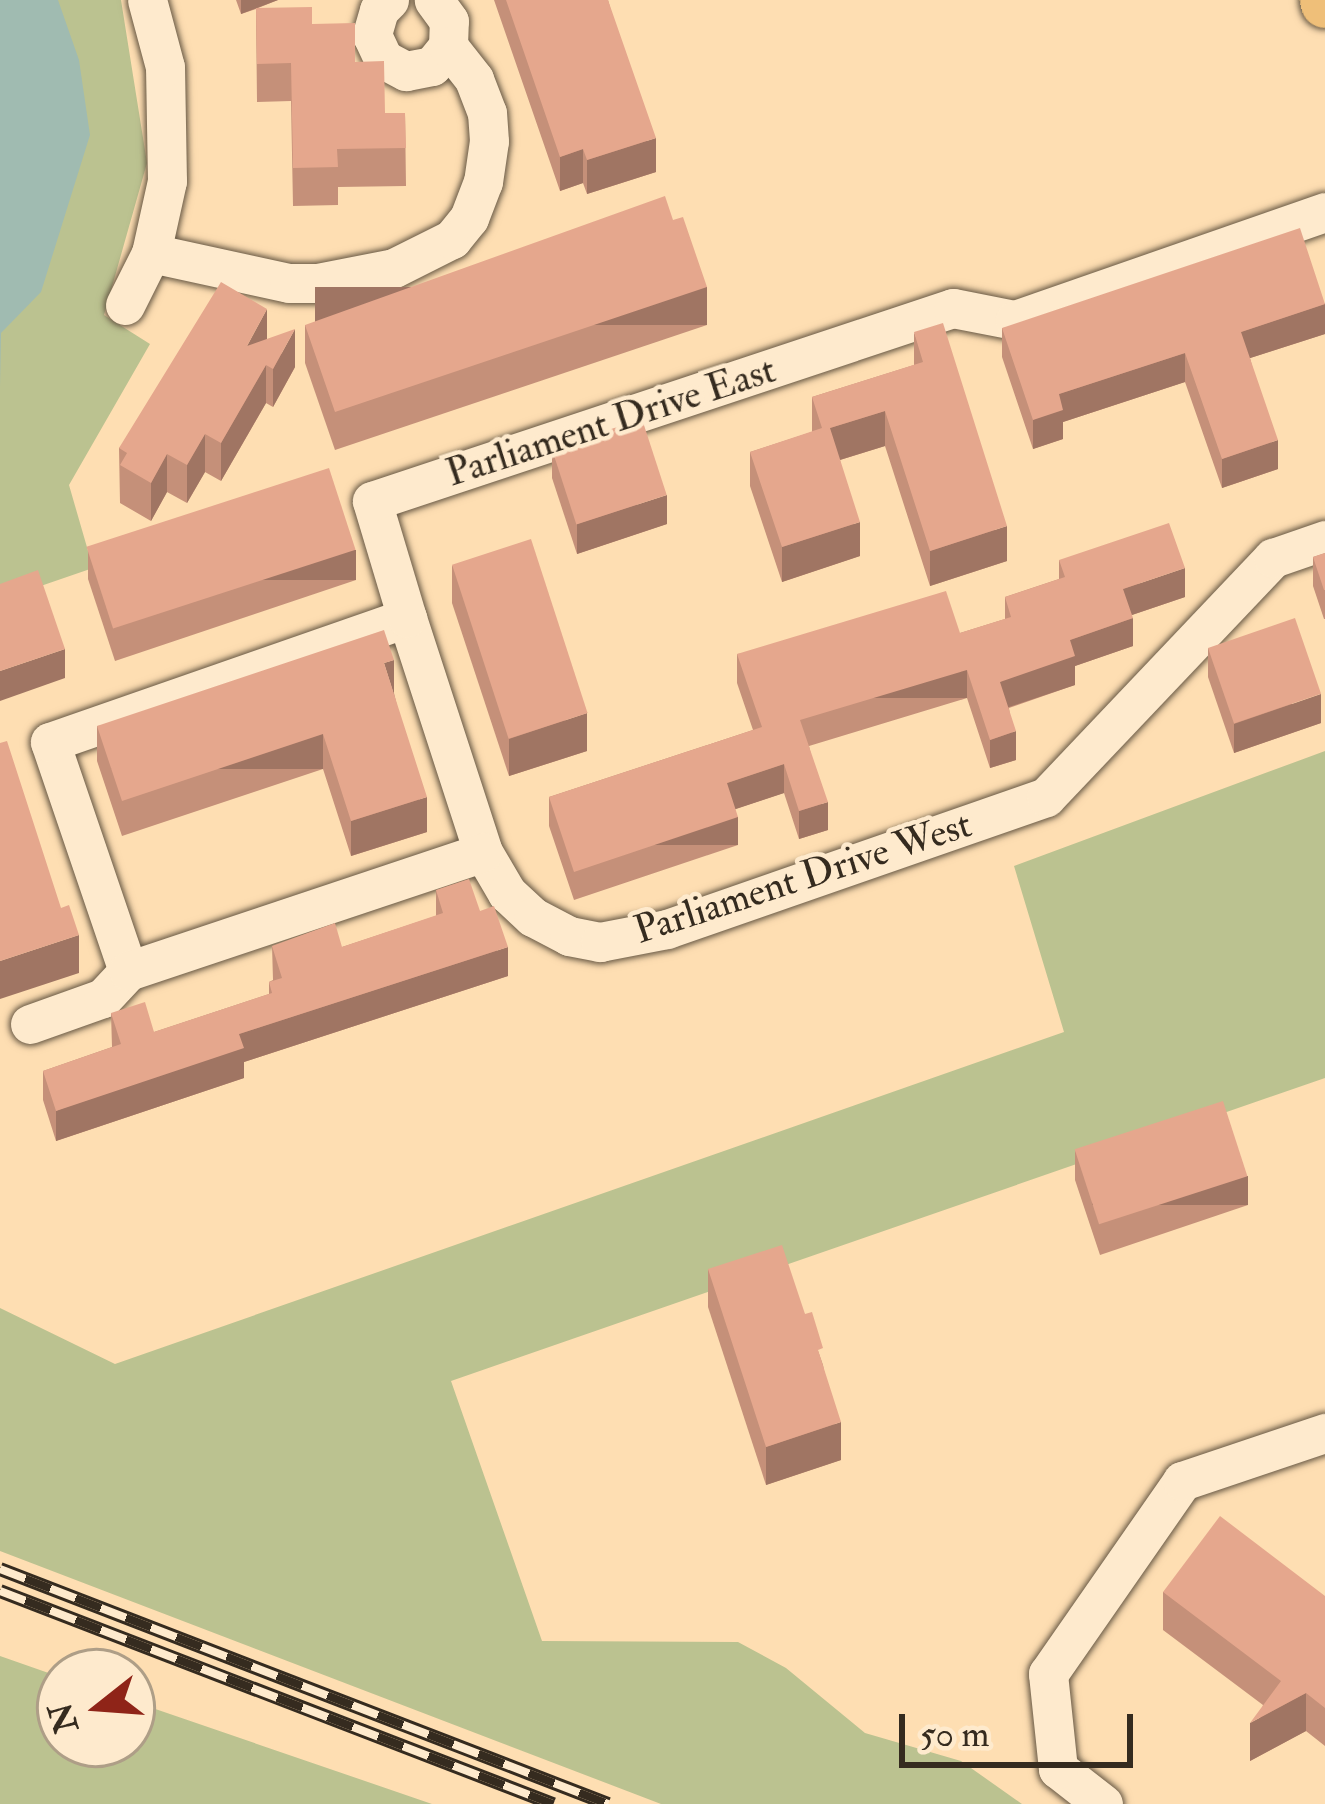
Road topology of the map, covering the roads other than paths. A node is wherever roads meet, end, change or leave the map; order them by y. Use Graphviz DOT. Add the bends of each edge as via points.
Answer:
graph roads {
  1 [pos="147,0"];
  2 [pos="389,0"];
  3 [pos="434,0"];
  4 [pos="448,46"];
  5 [pos="1325,212"];
  6 [pos="151,253"];
  7 [pos="125,305"];
  8 [pos="1325,540"];
  9 [pos="407,618"];
  10 [pos="483,852"];
  11 [pos="128,971"];
  12 [pos="30,1024"];
  13 [pos="1325,1433"];
  14 [pos="1103,1804"];
  1 -- 6 [label="street" via="165,67 169,130"];
  2 -- 4 [label="street" via="374,22 383,59 420,70"];
  3 -- 4 [label="street" via="449,21"];
  4 -- 6 [label="street" via="474,80 489,141 483,182 452,239 394,268 318,283 289,284"];
  5 -- 9 [label="street, Parliament Drive East" via="1016,320 953,308 372,501"];
  6 -- 7 [label="street"];
  8 -- 10 [label="street, Parliament Drive West" via="1274,558 1046,797 667,929 599,942 532,917"];
  9 -- 10 [label="street, Parliament Drive West"];
  9 -- 11 [label="street" via="50,742"];
  10 -- 11 [label="street"];
  11 -- 12 [label="street" via="103,998"];
  13 -- 14 [label="street" via="1182,1481 1048,1674 1058,1769"];
}
